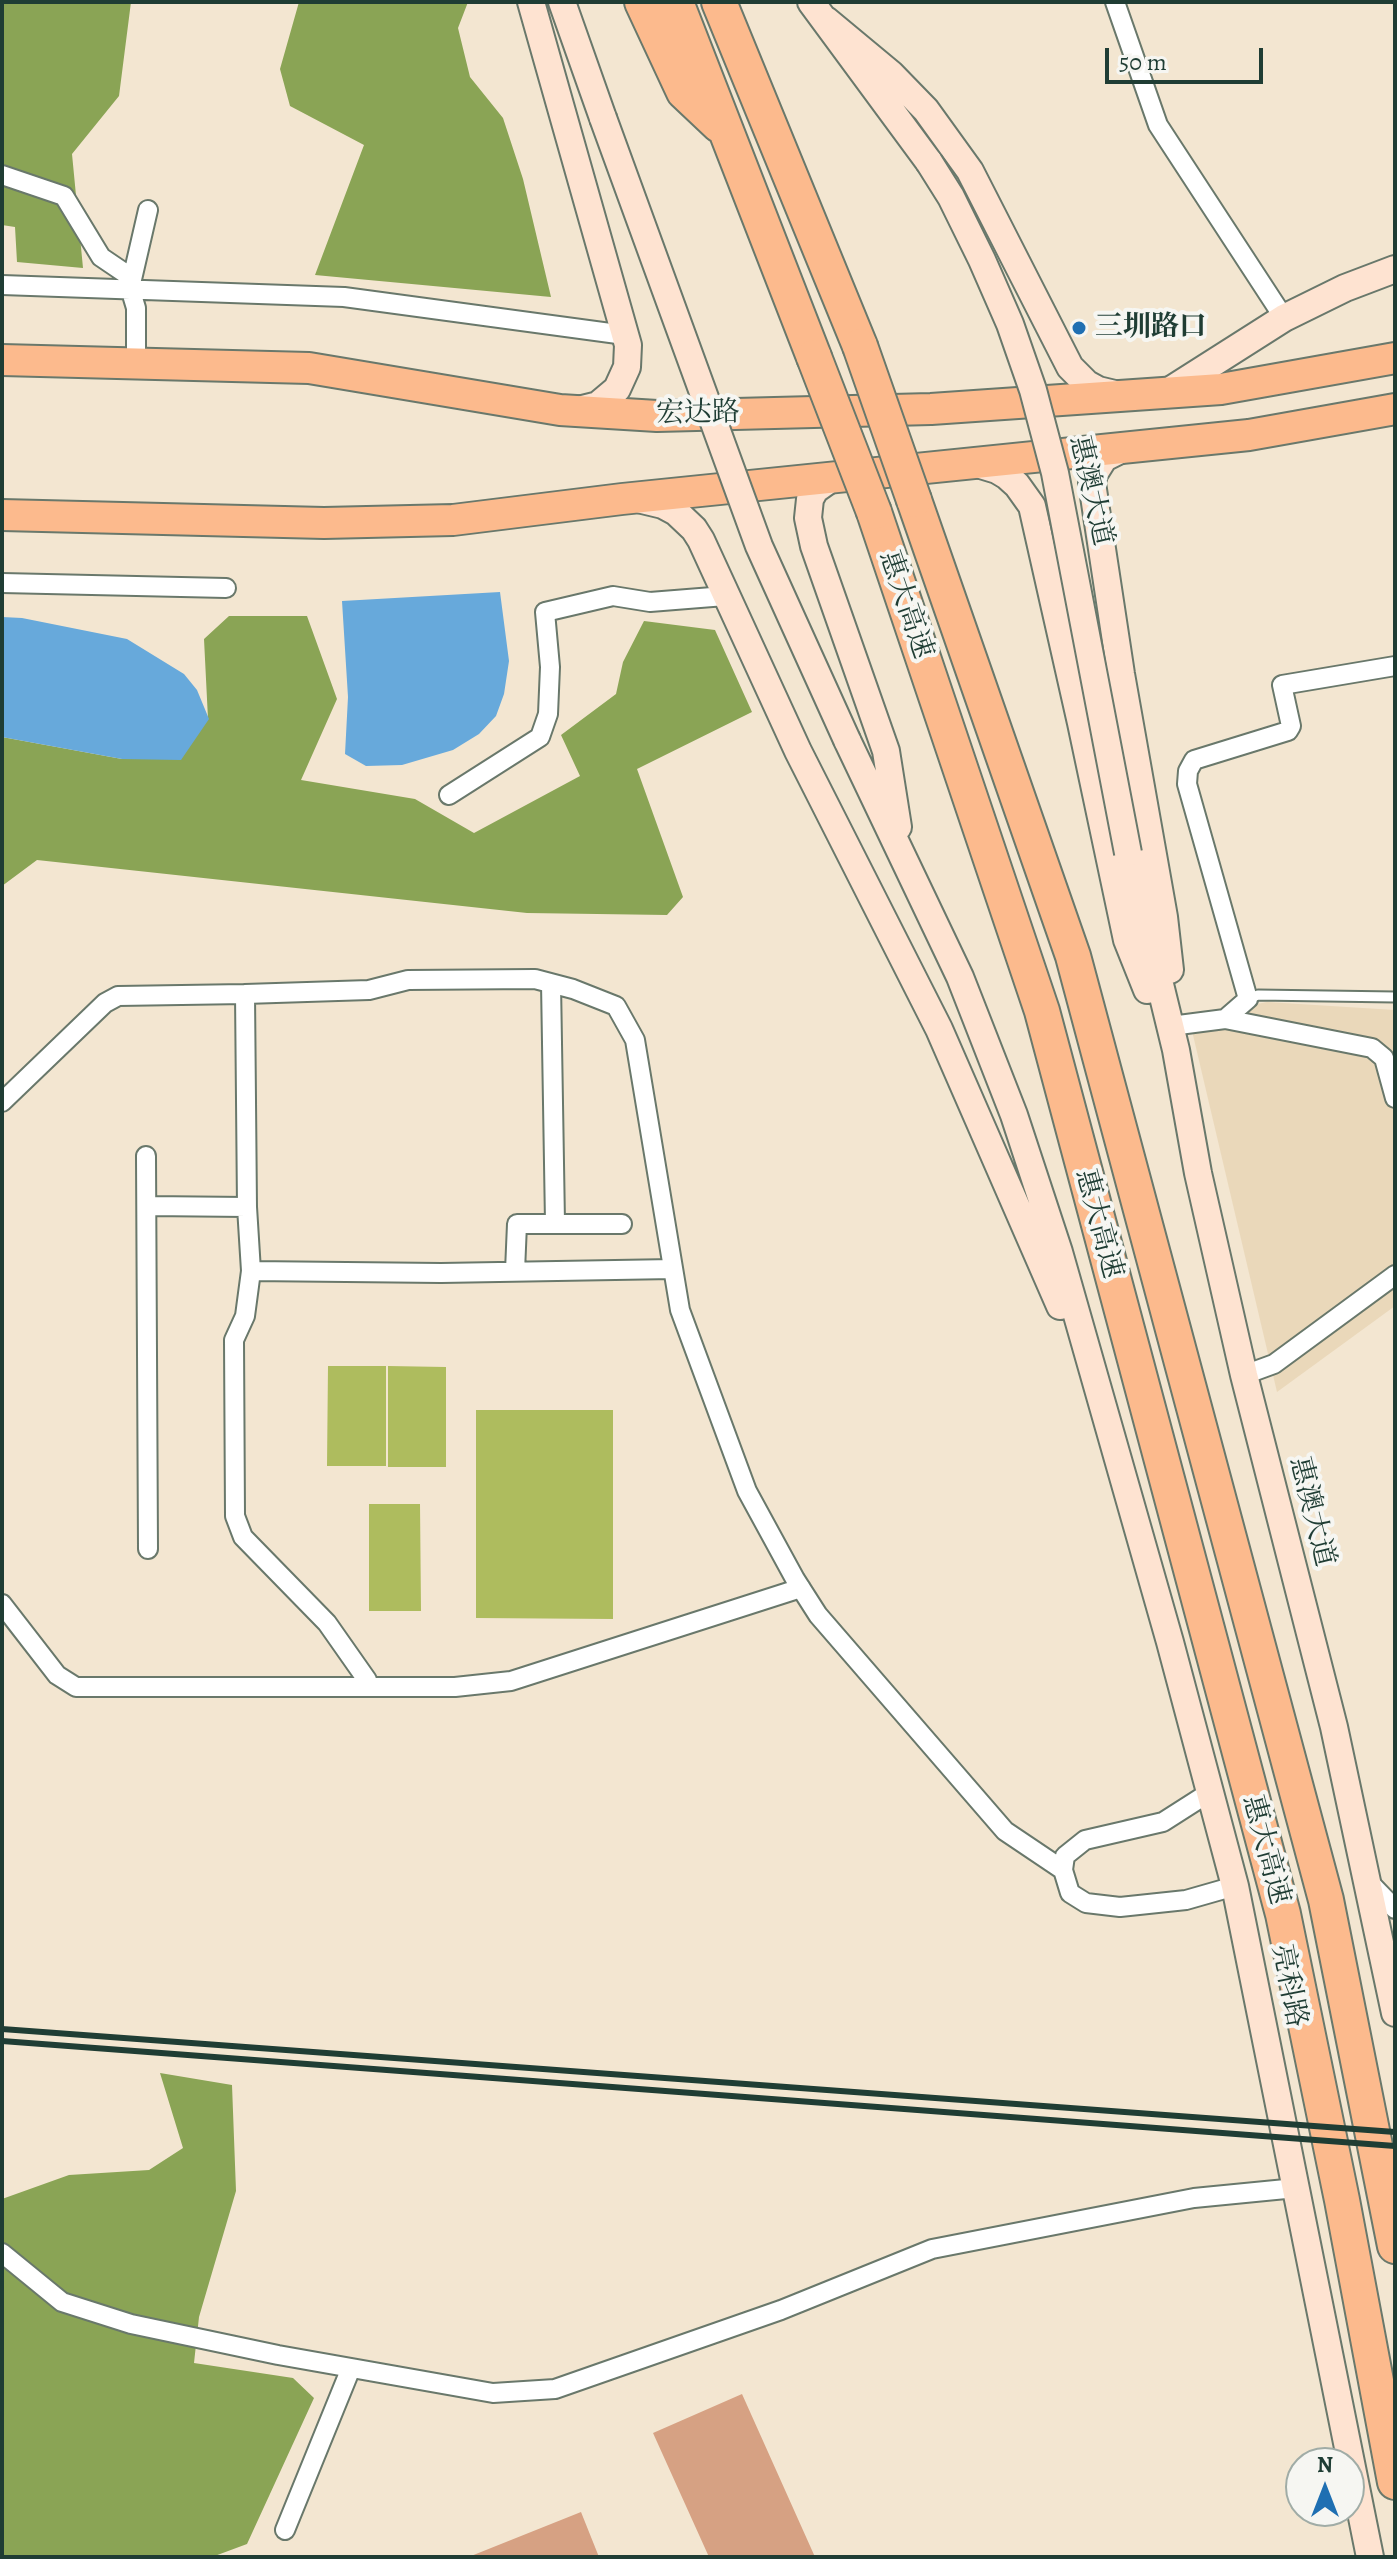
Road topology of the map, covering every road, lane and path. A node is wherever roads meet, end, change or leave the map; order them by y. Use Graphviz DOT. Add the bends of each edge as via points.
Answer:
graph roads {
  1 [pos="531,2"];
  2 [pos="562,2"];
  3 [pos="642,2"];
  4 [pos="676,2"];
  5 [pos="719,2"];
  6 [pos="742,2"];
  7 [pos="1115,2"];
  8 [pos="819,11"];
  9 [pos="764,106"];
  10 [pos="728,134"];
  11 [pos="2,175"];
  12 [pos="148,210"];
  13 [pos="1395,269"];
  14 [pos="131,283"];
  15 [pos="2,285"];
  16 [pos="1284,318"];
  17 [pos="625,335"];
  18 [pos="1395,358"];
  19 [pos="2,360"];
  20 [pos="136,365"];
  21 [pos="1166,393"];
  22 [pos="1123,396"];
  23 [pos="1395,409"];
  24 [pos="560,410"];
  25 [pos="1129,447"];
  26 [pos="973,463"];
  27 [pos="832,478"];
  28 [pos="622,499"];
  29 [pos="2,515"];
  30 [pos="2,583"];
  31 [pos="226,588"];
  32 [pos="725,596"];
  33 [pos="1395,666"];
  34 [pos="449,795"];
  35 [pos="902,854"];
  36 [pos="551,983"];
  37 [pos="245,994"];
  38 [pos="1395,997"];
  39 [pos="1248,999"];
  40 [pos="1225,1019"];
  41 [pos="1171,1026"];
  42 [pos="1395,1098"];
  43 [pos="2,1102"];
  44 [pos="146,1156"];
  45 [pos="148,1206"];
  46 [pos="247,1207"];
  47 [pos="555,1223"];
  48 [pos="622,1224"];
  49 [pos="673,1269"];
  50 [pos="251,1271"];
  51 [pos="515,1271"];
  52 [pos="1395,1275"];
  53 [pos="1244,1375"];
  54 [pos="1097,1390"];
  55 [pos="148,1549"];
  56 [pos="801,1588"];
  57 [pos="2,1604"];
  58 [pos="367,1686"];
  59 [pos="1210,1792"];
  60 [pos="1063,1870"];
  61 [pos="1365,1878"];
  62 [pos="1235,1886"];
  63 [pos="1395,1909"];
  64 [pos="1394,1999"];
  65 [pos="1296,2188"];
  66 [pos="1395,2246"];
  67 [pos="2,2253"];
  68 [pos="351,2368"];
  69 [pos="1395,2482"];
  70 [pos="285,2530"];
  71 [pos="1370,2557"];
  1 -- 17 [label="street"];
  2 -- 35 [label="street, bridge" via="759,546"];
  3 -- 10 [label="highway" via="684,92"];
  4 -- 10 [label="highway, 惠大高速"];
  5 -- 9 [label="highway, 惠大高速"];
  6 -- 9 [label="highway"];
  7 -- 16 [label="street" via="1158,125"];
  8 -- 22 [label="street" via="926,110 970,171 1070,367 1087,384"];
  8 -- 41 [label="street, 惠澳大道, bridge" via="951,197 1010,324 1033,390 1061,502 1128,853"];
  9 -- 66 [label="highway, 惠大高速, bridge" via="860,346 1077,971 1326,1900"];
  10 -- 69 [label="highway, 惠大高速, bridge" via="874,512 1042,1011 1279,1899"];
  11 -- 14 [label="street" via="64,196 101,257"];
  12 -- 14 [label="street"];
  13 -- 16 [label="street"];
  14 -- 15 [label="street"];
  14 -- 17 [label="street" via="344,297"];
  14 -- 20 [label="street"];
  16 -- 21 [label="street"];
  17 -- 24 [label="street" via="627,367 617,389 598,405"];
  18 -- 21 [label="main road, 宏达路" via="1221,389"];
  19 -- 20 [label="main road, 宏达路"];
  20 -- 24 [label="main road, 宏达路" via="309,368"];
  21 -- 22 [label="main road, 宏达路"];
  22 -- 24 [label="main road, 宏达路" via="931,409 657,416"];
  23 -- 25 [label="main road" via="1249,435"];
  25 -- 26 [label="main road"];
  25 -- 41 [label="street" via="1104,458 1092,483 1164,917 1174,998"];
  26 -- 27 [label="main road"];
  26 -- 41 [label="street" via="1007,476 1032,506 1127,940 1153,1007"];
  27 -- 28 [label="main road"];
  27 -- 35 [label="street" via="815,490 808,518 886,751"];
  28 -- 29 [label="main road" via="425,521"];
  28 -- 32 [label="street" via="663,505 686,520 701,540"];
  30 -- 31 [label="street"];
  32 -- 34 [label="street" via="650,602 613,596 545,612 550,667 548,714 540,737"];
  32 -- 54 [label="street" via="939,1029"];
  33 -- 39 [label="street" via="1282,685 1288,731 1194,760 1188,771 1187,784"];
  35 -- 54 [label="street" via="960,977 1014,1115"];
  36 -- 37 [label="street" via="408,980 369,990"];
  36 -- 47 [label="street"];
  36 -- 49 [label="street" via="616,1006 635,1040"];
  37 -- 43 [label="street" via="118,996"];
  37 -- 46 [label="street"];
  38 -- 39 [label="lane"];
  39 -- 40 [label="street"];
  40 -- 41 [label="street"];
  40 -- 42 [label="street" via="1372,1048 1384,1058"];
  41 -- 53 [label="street, 惠澳大道"];
  44 -- 45 [label="street"];
  45 -- 46 [label="street"];
  45 -- 55 [label="street"];
  46 -- 50 [label="street"];
  47 -- 48 [label="street"];
  47 -- 51 [label="street" via="517,1224"];
  49 -- 51 [label="street"];
  49 -- 56 [label="street" via="680,1310 747,1491"];
  50 -- 51 [label="street"];
  50 -- 58 [label="street" via="245,1316 234,1340 235,1516 243,1537 327,1623"];
  52 -- 53 [label="street" via="1274,1364"];
  53 -- 61 [label="street, 惠澳大道" via="1334,1727"];
  54 -- 59 [label="street, 亮科路"];
  56 -- 58 [label="street" via="511,1681 455,1687"];
  56 -- 60 [label="street" via="818,1615 1005,1831"];
  57 -- 58 [label="street" via="57,1675 76,1687"];
  59 -- 60 [label="street" via="1163,1822 1085,1840 1065,1856"];
  59 -- 62 [label="street, 亮科路"];
  60 -- 62 [label="street" via="1070,1893 1086,1903 1120,1907 1186,1900"];
  61 -- 63 [label="street"];
  61 -- 64 [label="street, 惠澳大道"];
  62 -- 65 [label="street, 亮科路"];
  65 -- 68 [label="street" via="1194,2198 932,2249 781,2310 555,2389 493,2393"];
  65 -- 71 [label="street, 亮科路"];
  67 -- 68 [label="street" via="62,2302 131,2324"];
  68 -- 70 [label="street"];
}
